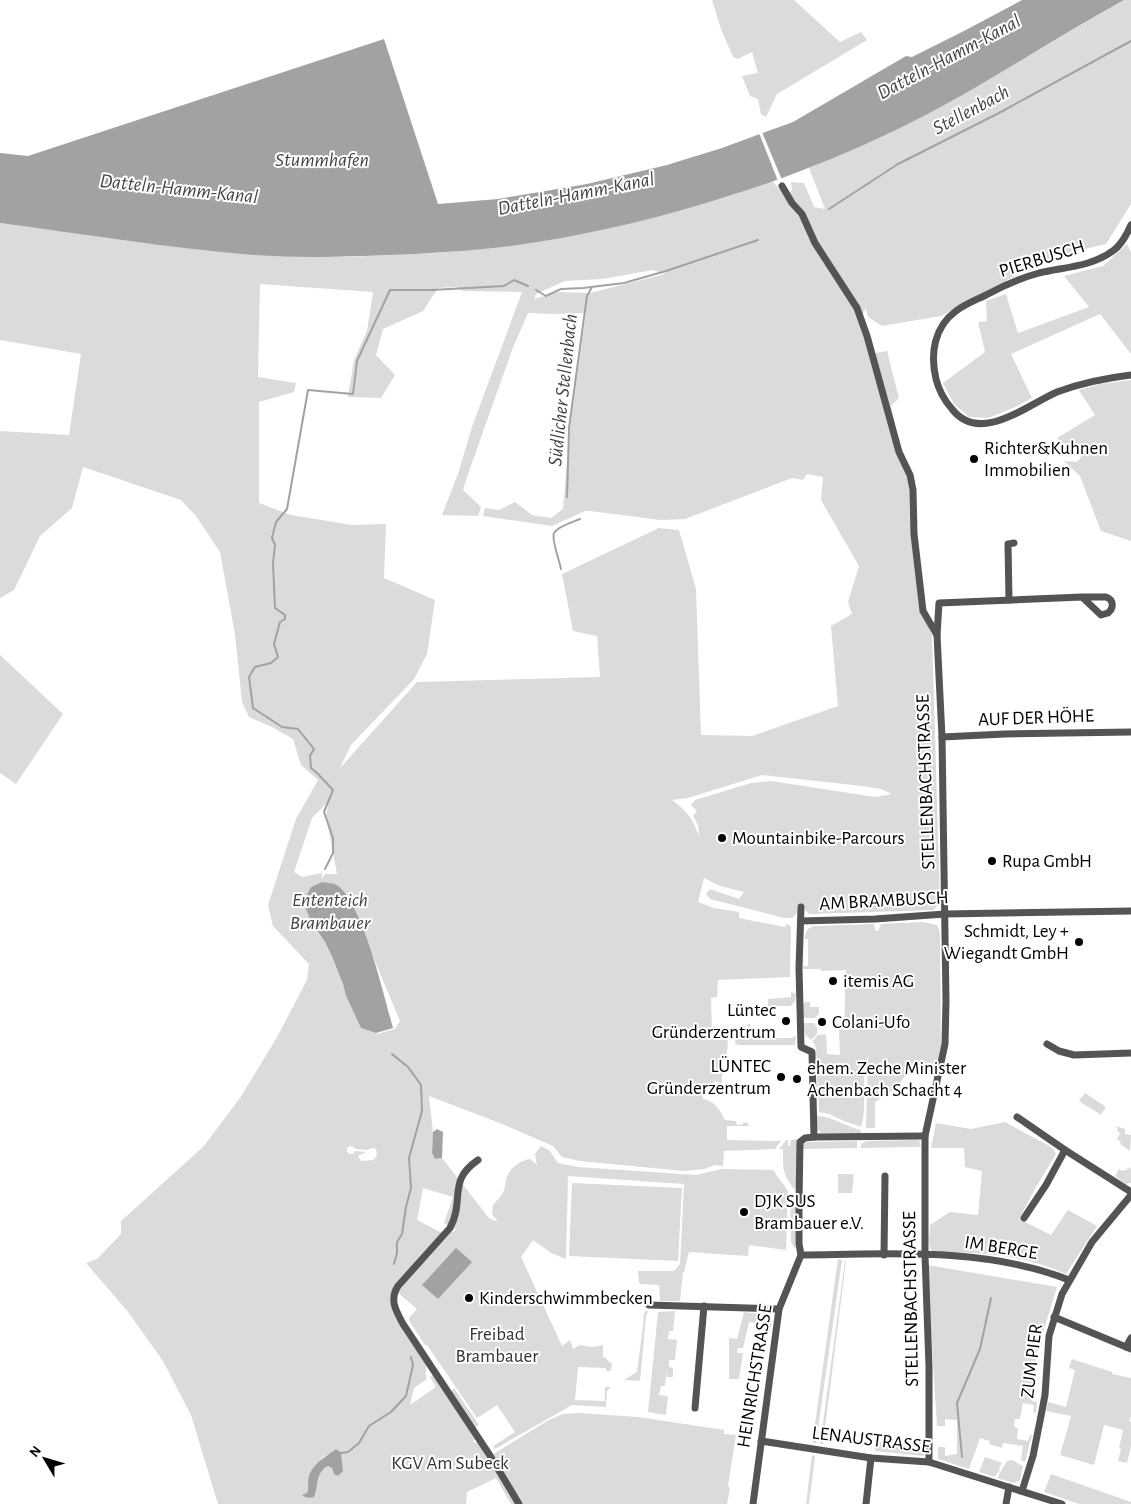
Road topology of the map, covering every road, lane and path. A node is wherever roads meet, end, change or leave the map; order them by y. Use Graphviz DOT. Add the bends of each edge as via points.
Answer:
graph roads {
  1 [pos="782,186"];
  2 [pos="1131,225"];
  3 [pos="1131,374"];
  4 [pos="1014,543"];
  5 [pos="1082,597"];
  6 [pos="1009,600"];
  7 [pos="937,635"];
  8 [pos="1131,732"];
  9 [pos="942,737"];
  10 [pos="801,907"];
  11 [pos="1131,911"];
  12 [pos="945,914"];
  13 [pos="801,921"];
  14 [pos="1046,1044"];
  15 [pos="1131,1053"];
  16 [pos="1017,1117"];
  17 [pos="925,1136"];
  18 [pos="814,1137"];
  19 [pos="1065,1150"];
  20 [pos="478,1160"];
  21 [pos="885,1176"];
  22 [pos="1131,1194"];
  23 [pos="1024,1218"];
  24 [pos="925,1254"];
  25 [pos="801,1255"];
  26 [pos="884,1255"];
  27 [pos="1069,1280"];
  28 [pos="649,1305"];
  29 [pos="704,1306"];
  30 [pos="779,1309"];
  31 [pos="1054,1317"];
  32 [pos="1131,1338"];
  33 [pos="1128,1348"];
  34 [pos="695,1408"];
  35 [pos="760,1441"];
  36 [pos="871,1458"];
  37 [pos="929,1462"];
  38 [pos="1009,1487"];
  39 [pos="1022,1491"];
  40 [pos="520,1504"];
  41 [pos="753,1504"];
  42 [pos="866,1504"];
  43 [pos="1006,1504"];
  44 [pos="1062,1504"];
  1 -- 7 [label="street, STELLENBACHSTRASSE" via="802,214 814,243 857,308 867,336 899,452 910,475 923,612"];
  2 -- 3 [label="street, PIERBUSCH" via="1125,238 1102,257 1036,274 1004,286 958,310 944,322 939,332 934,370 938,388 946,402 957,416 975,424 1005,418 1074,386"];
  4 -- 6 [label="street" via="1008,544"];
  5 -- 6 [label="street, STELLENBACHSTRASSE"];
  6 -- 7 [label="street, STELLENBACHSTRASSE" via="938,603"];
  7 -- 9 [label="street, STELLENBACHSTRASSE"];
  8 -- 9 [label="street, AUF DER HÖHE"];
  9 -- 12 [label="street, STELLENBACHSTRASSE"];
  10 -- 13 [label="street"];
  11 -- 12 [label="street, AM BRAMBUSCH"];
  12 -- 13 [label="street, AM BRAMBUSCH"];
  12 -- 17 [label="street, STELLENBACHSTRASSE" via="945,1044"];
  13 -- 18 [label="street, AM BRAMBUSCH" via="802,1047 812,1052"];
  14 -- 15 [label="street" via="1074,1055"];
  16 -- 19 [label="street"];
  17 -- 18 [label="street"];
  17 -- 24 [label="street, STELLENBACHSTRASSE"];
  18 -- 25 [label="street, HEINRICHSTRASSE" via="800,1142"];
  19 -- 22 [label="street"];
  19 -- 23 [label="street"];
  20 -- 40 [label="street" via="460,1180 457,1210 450,1228 394,1292 392,1301 403,1324"];
  21 -- 26 [label="street"];
  22 -- 27 [label="street, ZUM PIER" via="1092,1242"];
  24 -- 26 [label="street"];
  24 -- 27 [label="street, IM BERGE" via="980,1258 1035,1269"];
  24 -- 37 [label="street, STELLENBACHSTRASSE"];
  25 -- 26 [label="street"];
  25 -- 30 [label="street, HEINRICHSTRASSE"];
  27 -- 31 [label="street, ZUM PIER"];
  28 -- 29 [label="street"];
  29 -- 30 [label="street"];
  29 -- 34 [label="street"];
  30 -- 35 [label="street, HEINRICHSTRASSE"];
  31 -- 33 [label="street"];
  31 -- 39 [label="street, ZUM PIER" via="1049,1336 1042,1416"];
  32 -- 33 [label="street"];
  35 -- 36 [label="street, LENAUSTRASSE"];
  35 -- 41 [label="street, HEINRICHSTRASSE"];
  36 -- 37 [label="street, LENAUSTRASSE"];
  36 -- 42 [label="street"];
  37 -- 38 [label="street, LENAUSTRASSE"];
  38 -- 39 [label="street, LENAUSTRASSE"];
  38 -- 43 [label="street"];
  39 -- 44 [label="street, LENAUSTRASSE"];
}
